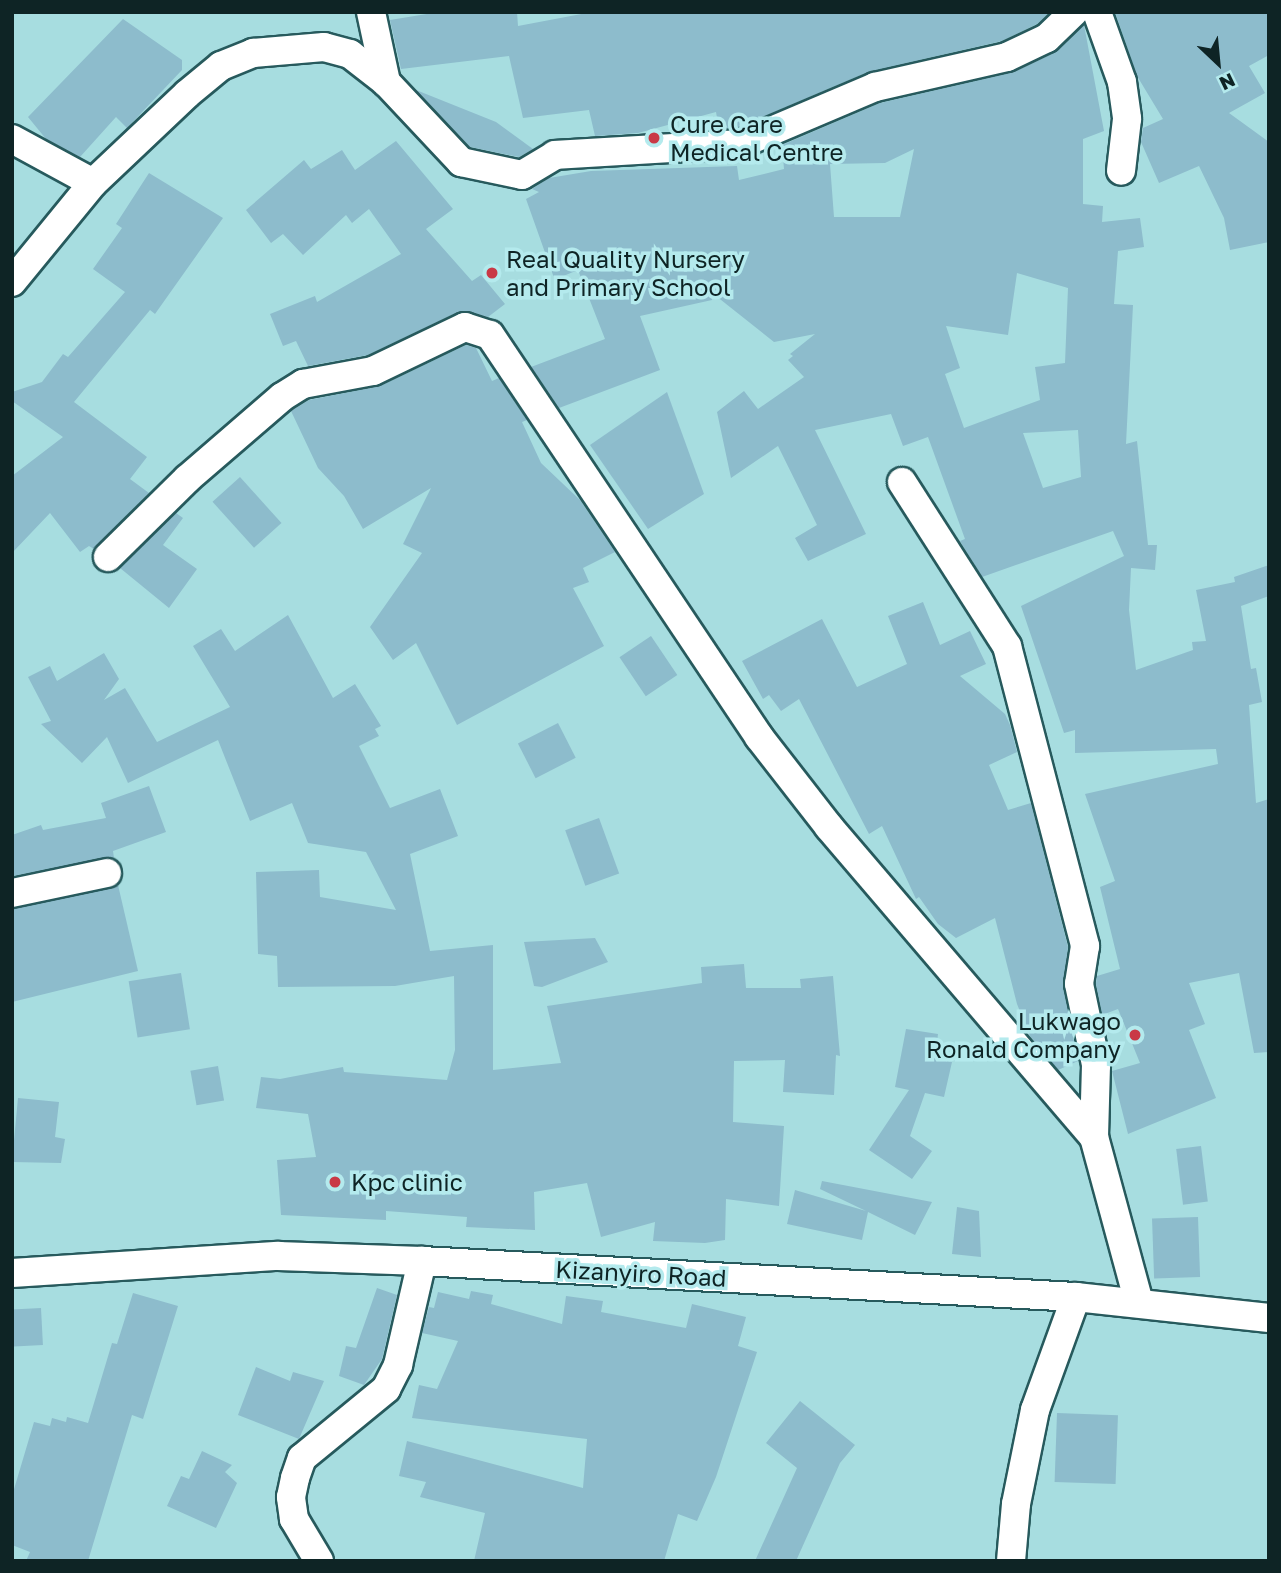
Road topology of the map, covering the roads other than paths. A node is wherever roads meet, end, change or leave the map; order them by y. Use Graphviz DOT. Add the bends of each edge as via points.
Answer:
graph roads {
  1 [pos="372,12"];
  2 [pos="1074,12"];
  3 [pos="1097,12"];
  4 [pos="387,82"];
  5 [pos="12,139"];
  6 [pos="1121,171"];
  7 [pos="93,183"];
  8 [pos="12,282"];
  9 [pos="902,482"];
  10 [pos="108,557"];
  11 [pos="107,873"];
  12 [pos="12,893"];
  13 [pos="1094,1138"];
  14 [pos="422,1261"];
  15 [pos="12,1273"];
  16 [pos="1076,1297"];
  17 [pos="1139,1303"];
  18 [pos="1269,1318"];
  19 [pos="319,1561"];
  20 [pos="1011,1561"];
  1 -- 4 [label="street"];
  2 -- 4 [label="street" via="1041,42 1007,57 875,87 741,144 555,155 522,175 461,162"];
  3 -- 6 [label="street" via="1122,82 1127,119"];
  4 -- 7 [label="street" via="350,54 324,47 253,53 221,66"];
  5 -- 7 [label="street"];
  7 -- 8 [label="street"];
  9 -- 13 [label="street" via="1007,646 1085,946 1079,984 1096,1065"];
  10 -- 13 [label="street" via="187,479 303,384 373,371 465,327 490,335 759,737 829,827"];
  11 -- 12 [label="street"];
  13 -- 17 [label="street"];
  14 -- 15 [label="street, Kizanyiro Road" via="278,1256"];
  14 -- 16 [label="street, Kizanyiro Road"];
  14 -- 19 [label="street" via="398,1365 386,1389 302,1458 295,1478 291,1497 294,1520"];
  16 -- 17 [label="street, Kizanyiro Road"];
  16 -- 20 [label="street" via="1034,1410 1016,1504"];
  17 -- 18 [label="street, Kizanyiro Road"];
}
